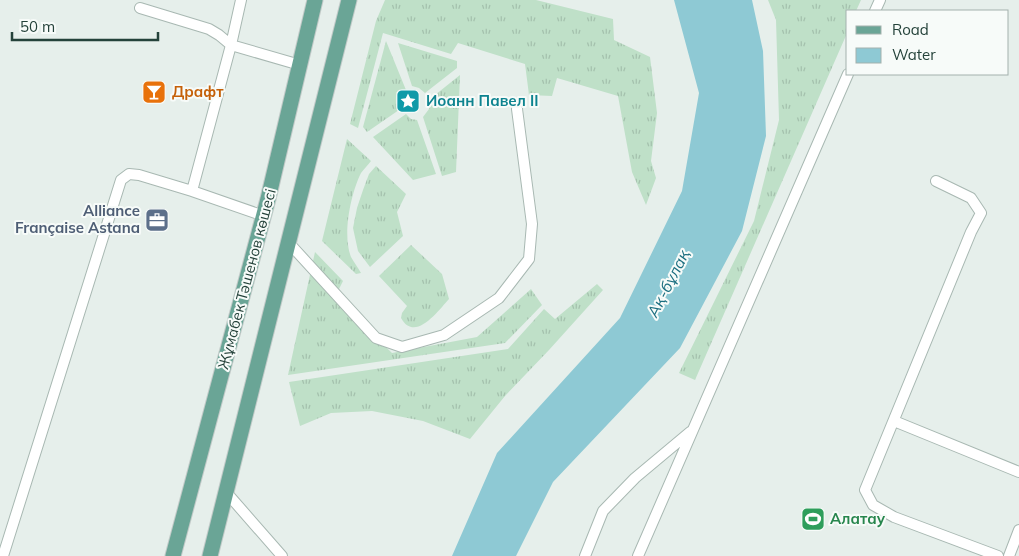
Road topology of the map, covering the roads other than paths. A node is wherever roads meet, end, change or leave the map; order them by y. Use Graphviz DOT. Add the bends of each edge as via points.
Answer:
graph roads {
  1 [pos="241,0"];
  2 [pos="315,0"];
  3 [pos="349,0"];
  4 [pos="140,8"];
  5 [pos="231,45"];
  6 [pos="300,65"];
  7 [pos="848,75"];
  8 [pos="517,109"];
  9 [pos="936,181"];
  10 [pos="192,191"];
  11 [pos="264,216"];
  12 [pos="288,242"];
  13 [pos="894,421"];
  14 [pos="693,430"];
  15 [pos="1019,472"];
  16 [pos="226,492"];
  17 [pos="1019,530"];
  18 [pos="3,556"];
  19 [pos="172,556"];
  20 [pos="210,556"];
  21 [pos="282,556"];
  22 [pos="585,556"];
  23 [pos="638,556"];
  24 [pos="998,556"];
  25 [pos="1009,556"];
  1 -- 5 [label="lane"];
  2 -- 6 [label="main road, Жұмабек Тәшенов көшесі"];
  3 -- 12 [label="main road, Жұмабек Тәшенов көшесі"];
  4 -- 5 [label="lane" via="209,29"];
  5 -- 6 [label="lane"];
  5 -- 10 [label="lane"];
  6 -- 11 [label="main road, Жұмабек Тәшенов көшесі"];
  7 -- 14 [label="lane"];
  8 -- 12 [label="lane" via="532,224 529,259 500,298 444,335 402,348 376,338"];
  9 -- 13 [label="lane" via="971,198 981,213"];
  10 -- 11 [label="lane"];
  10 -- 18 [label="lane" via="139,175 129,174 121,180"];
  11 -- 19 [label="main road, Жұмабек Тәшенов көшесі"];
  12 -- 16 [label="main road, Жұмабек Тәшенов көшесі"];
  13 -- 15 [label="lane"];
  13 -- 24 [label="lane" via="865,490 873,505 894,517"];
  14 -- 22 [label="lane" via="635,478 603,511"];
  14 -- 23 [label="lane"];
  16 -- 20 [label="main road, Жұмабек Тәшенов көшесі"];
  16 -- 21 [label="lane"];
  17 -- 25 [label="lane"];
}
